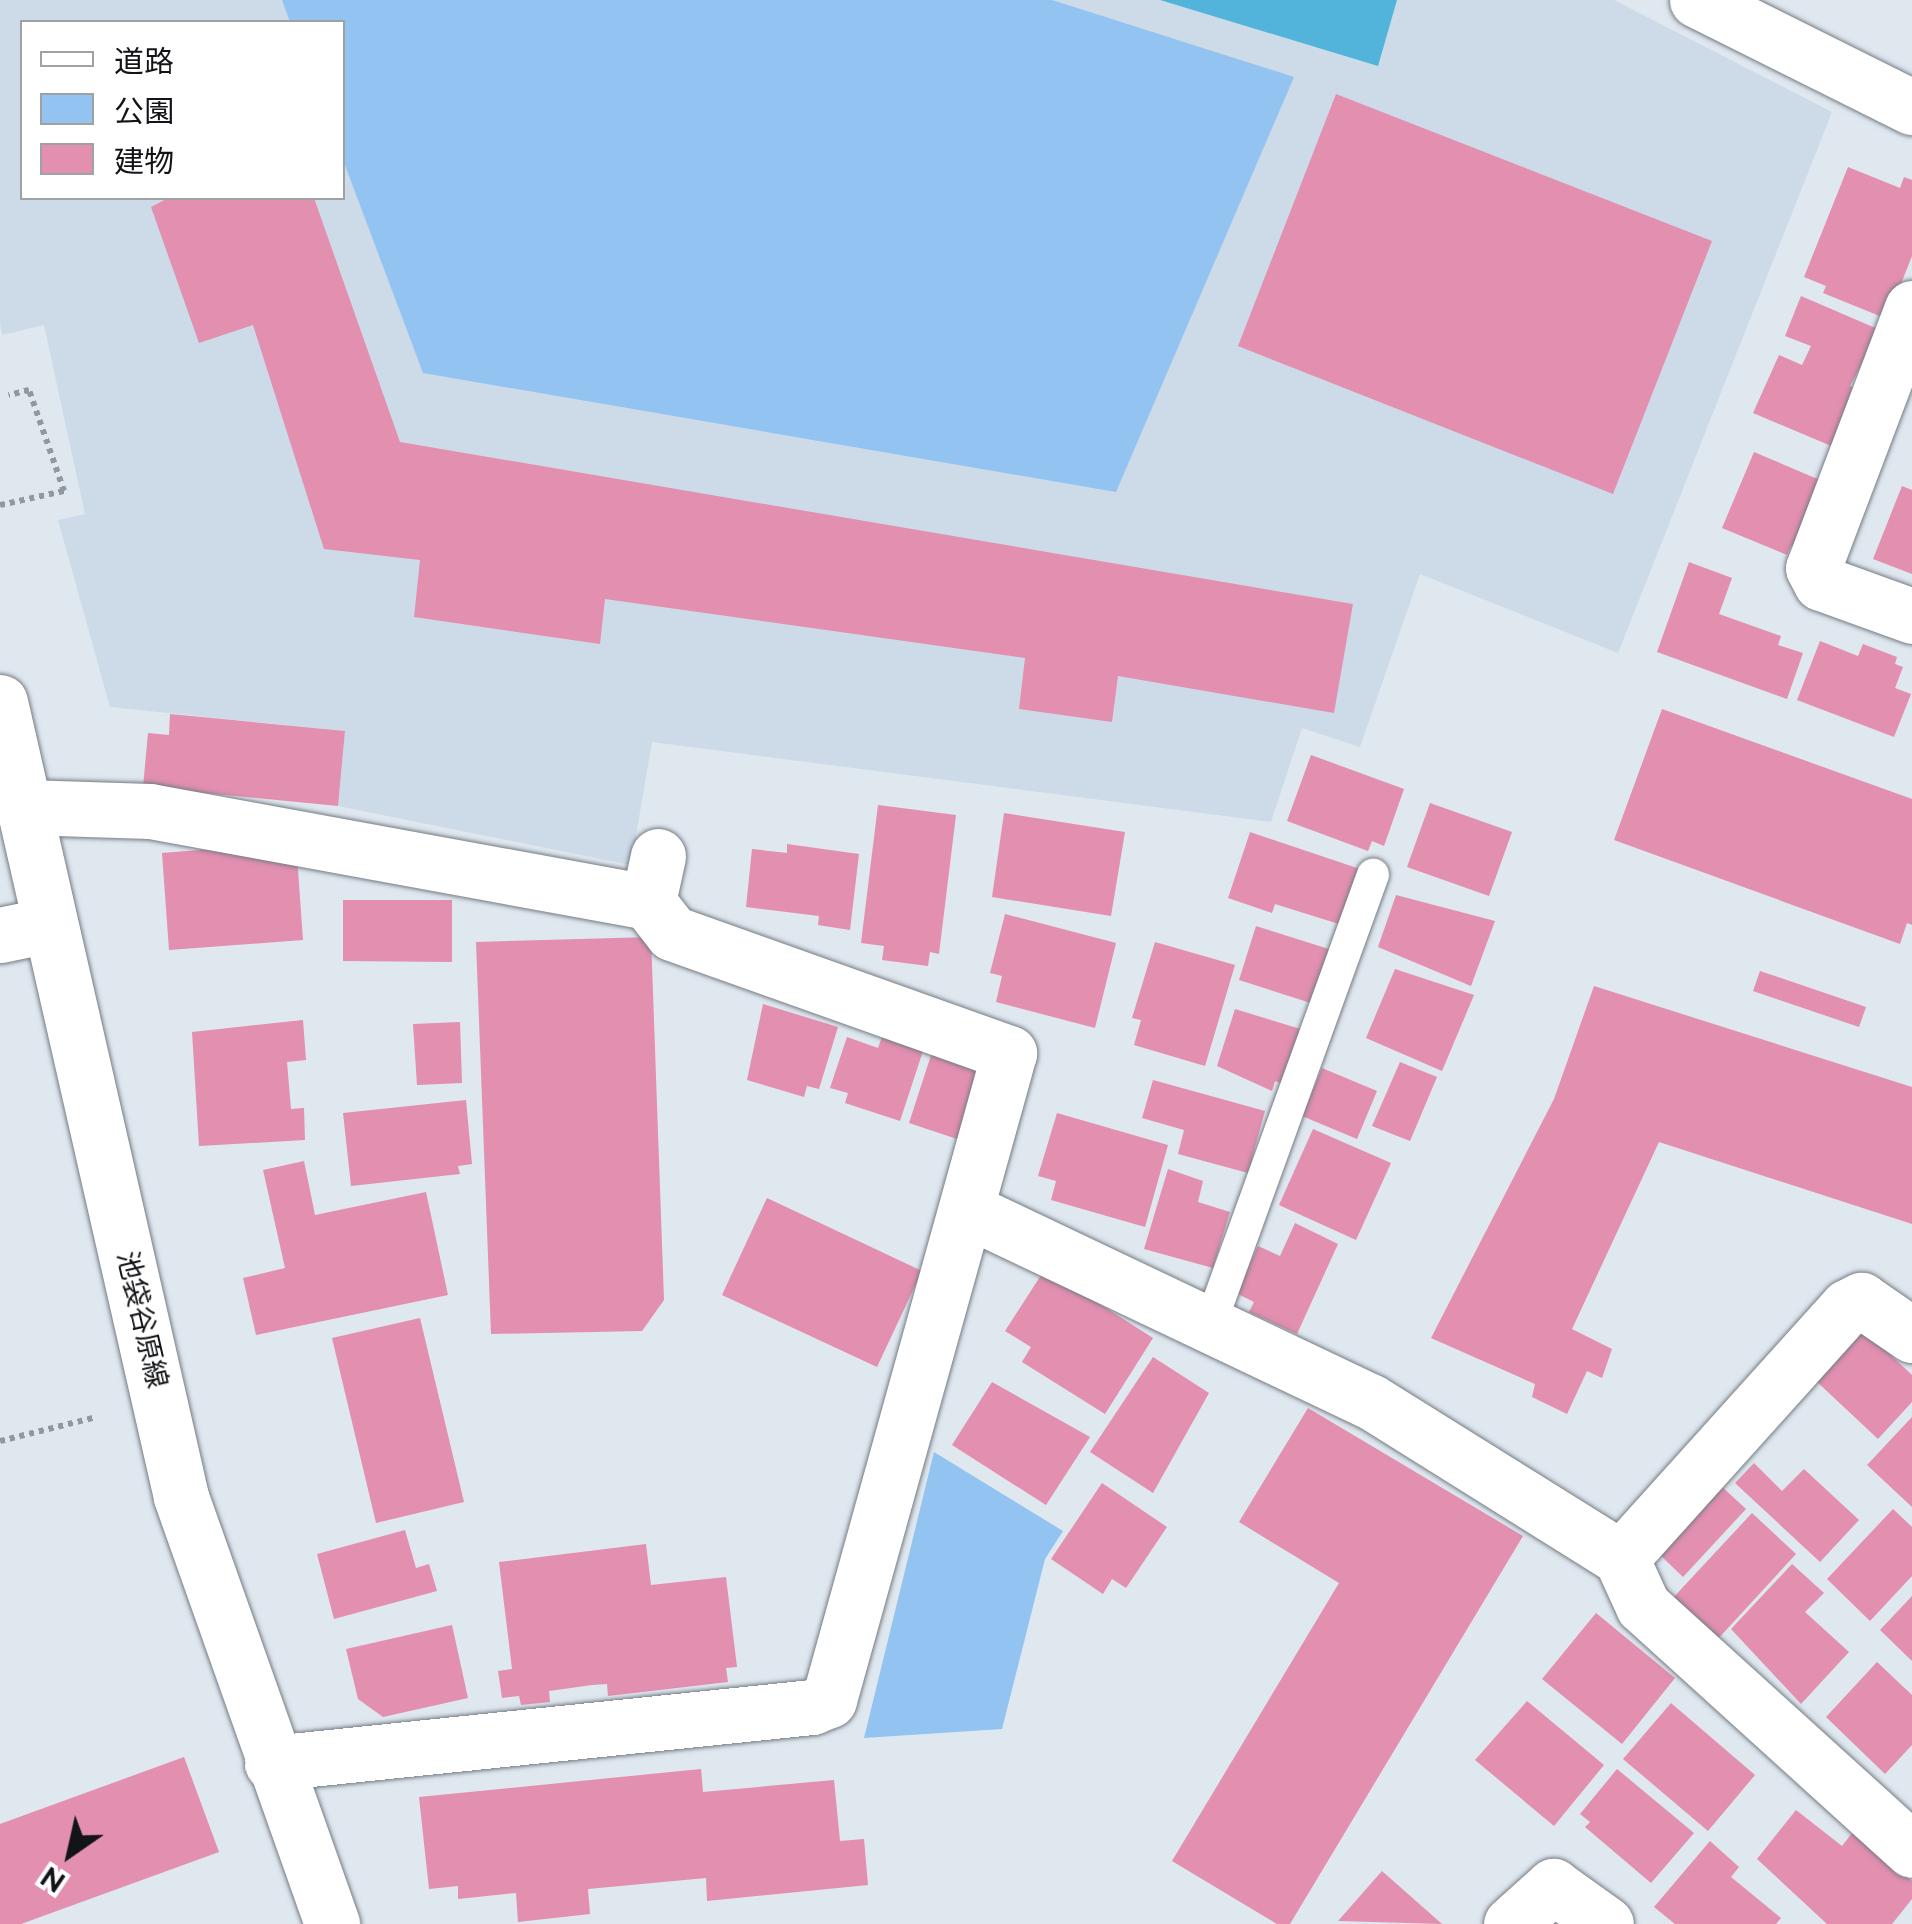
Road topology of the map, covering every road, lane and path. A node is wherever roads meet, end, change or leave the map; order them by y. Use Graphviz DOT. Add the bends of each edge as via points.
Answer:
graph roads {
  1 [pos="1698,0"];
  2 [pos="1912,107"];
  3 [pos="1912,308"];
  4 [pos="8,395"];
  5 [pos="0,505"];
  6 [pos="1912,616"];
  7 [pos="0,702"];
  8 [pos="24,807"];
  9 [pos="1373,875"];
  10 [pos="24,930"];
  11 [pos="967,1210"];
  12 [pos="1210,1325"];
  13 [pos="1912,1336"];
  14 [pos="100,1416"];
  15 [pos="0,1441"];
  16 [pos="1621,1558"];
  17 [pos="272,1763"];
  18 [pos="1912,1850"];
  19 [pos="332,1924"];
  20 [pos="1511,1924"];
  21 [pos="1606,1924"];
  1 -- 2 [label="street"];
  3 -- 6 [label="street" via="1812,568 1820,583"];
  4 -- 5 [label="path" via="29,390 64,491"];
  7 -- 8 [label="street, 池袋谷原線"];
  8 -- 10 [label="street, 池袋谷原線"];
  8 -- 11 [label="street" via="150,811 653,880 672,933 1010,1053"];
  9 -- 12 [label="lane"];
  10 -- 17 [label="street, 池袋谷原線" via="182,1498"];
  11 -- 12 [label="street"];
  11 -- 17 [label="street" via="830,1700 812,1708"];
  12 -- 16 [label="street" via="1370,1401"];
  13 -- 16 [label="street" via="1861,1300 1847,1306"];
  14 -- 15 [label="path"];
  16 -- 18 [label="street" via="1643,1606"];
  17 -- 19 [label="street, 池袋谷原線"];
  20 -- 21 [label="street" via="1553,1886"];
}
